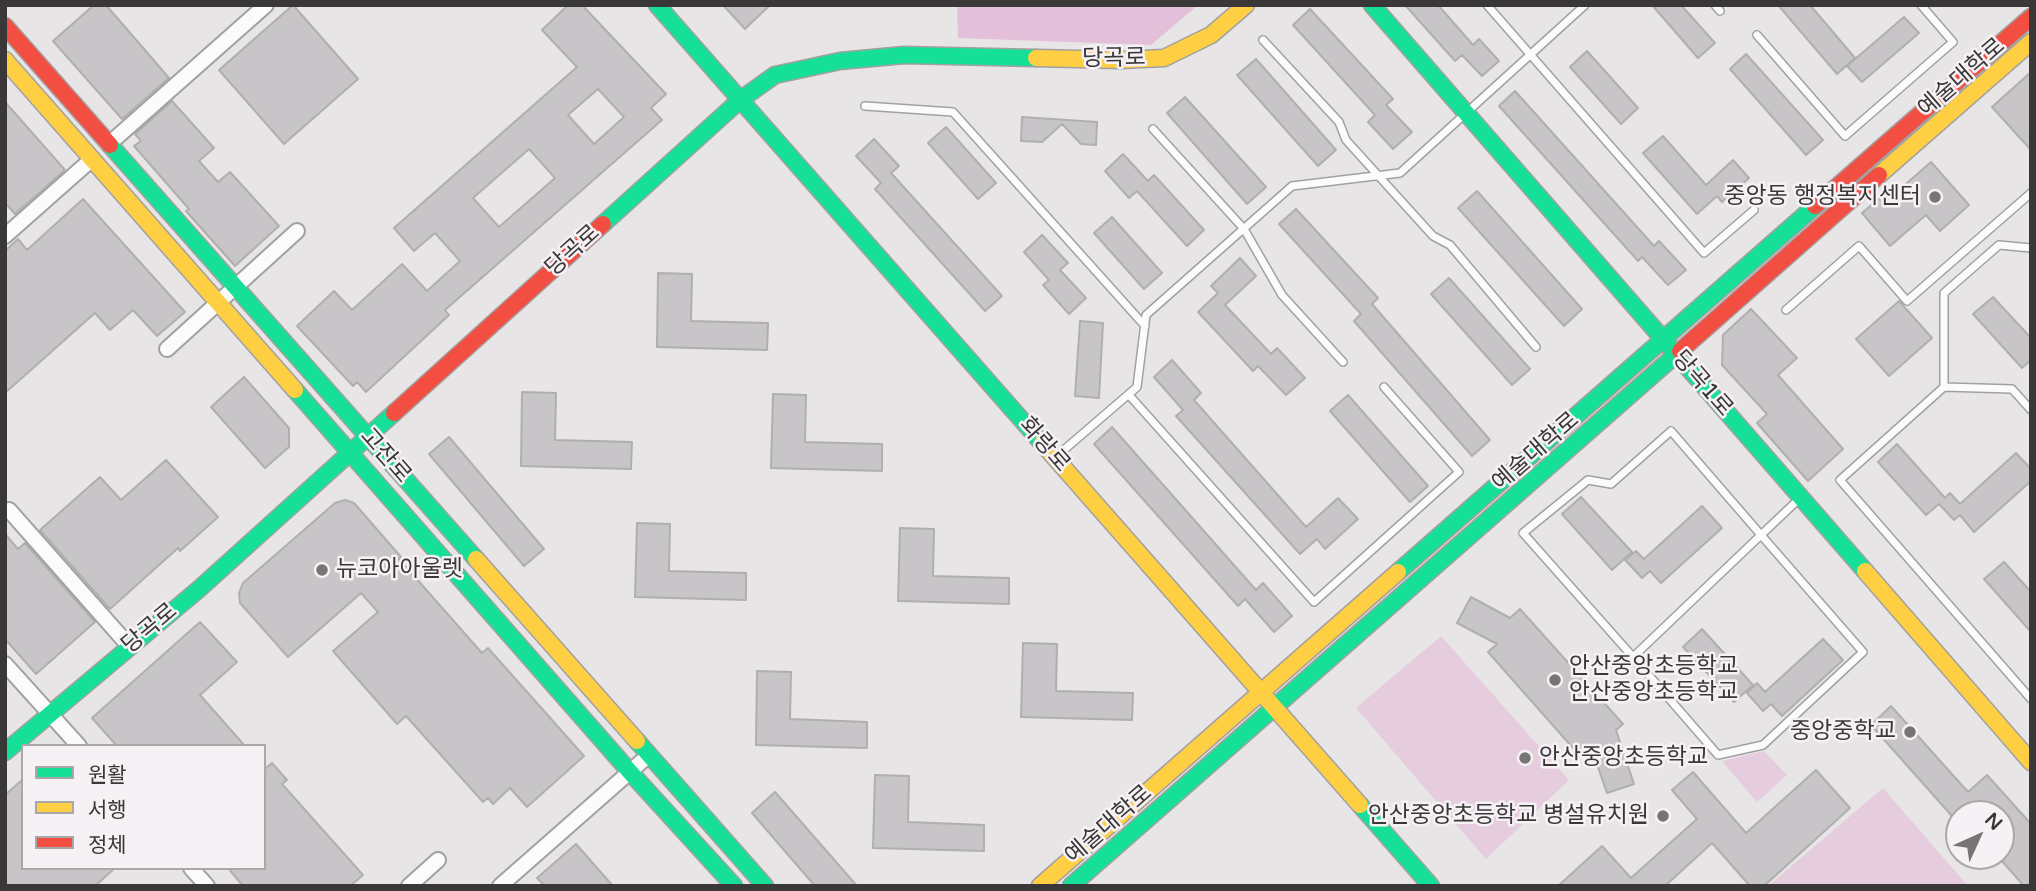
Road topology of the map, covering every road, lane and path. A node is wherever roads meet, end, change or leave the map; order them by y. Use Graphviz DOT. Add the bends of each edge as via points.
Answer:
graph roads {
  1 [pos="266,5"];
  2 [pos="657,5"];
  3 [pos="1245,5"];
  4 [pos="1372,5"];
  5 [pos="1487,5"];
  6 [pos="1586,5"];
  7 [pos="1921,5"];
  8 [pos="2031,17"];
  9 [pos="5,26"];
  10 [pos="1757,35"];
  11 [pos="1263,40"];
  12 [pos="2031,42"];
  13 [pos="1531,55"];
  14 [pos="5,60"];
  15 [pos="740,100"];
  16 [pos="865,106"];
  17 [pos="1466,113"];
  18 [pos="1153,129"];
  19 [pos="109,144"];
  20 [pos="92,159"];
  21 [pos="1378,176"];
  22 [pos="2031,193"];
  23 [pos="1754,210"];
  24 [pos="1244,229"];
  25 [pos="298,231"];
  26 [pos="5,236"];
  27 [pos="2031,247"];
  28 [pos="236,287"];
  29 [pos="218,303"];
  30 [pos="1786,310"];
  31 [pos="1145,326"];
  32 [pos="1664,340"];
  33 [pos="1536,346"];
  34 [pos="167,349"];
  35 [pos="1676,355"];
  36 [pos="1343,362"];
  37 [pos="1384,387"];
  38 [pos="1944,387"];
  39 [pos="1129,395"];
  40 [pos="2031,410"];
  41 [pos="368,436"];
  42 [pos="349,453"];
  43 [pos="1055,458"];
  44 [pos="1801,498"];
  45 [pos="9,510"];
  46 [pos="1761,535"];
  47 [pos="130,647"];
  48 [pos="1633,657"];
  49 [pos="5,664"];
  50 [pos="1261,692"];
  51 [pos="2031,699"];
  52 [pos="1274,708"];
  53 [pos="49,713"];
  54 [pos="77,744"];
  55 [pos="5,752"];
  56 [pos="649,755"];
  57 [pos="2031,762"];
  58 [pos="630,772"];
  59 [pos="439,860"];
  60 [pos="193,870"];
  61 [pos="207,886"];
  62 [pos="409,886"];
  63 [pos="500,886"];
  64 [pos="734,886"];
  65 [pos="765,886"];
  66 [pos="1040,886"];
  67 [pos="1071,886"];
  68 [pos="1430,886"];
  1 -- 19 [label="street"];
  2 -- 15 [label="street, 화랑로"];
  3 -- 15 [label="street, 당곡로" via="1211,35 1164,58 904,55 840,61 775,75"];
  4 -- 17 [label="street, 당곡1로"];
  5 -- 13 [label="lane"];
  6 -- 13 [label="lane"];
  7 -- 10 [label="lane" via="1953,42 1845,136"];
  8 -- 32 [label="street, 예술대학로"];
  9 -- 19 [label="street, 고잔로"];
  11 -- 21 [label="lane" via="1339,122 1346,140"];
  12 -- 35 [label="street, 예술대학로"];
  13 -- 17 [label="lane"];
  13 -- 23 [label="lane" via="1704,253"];
  14 -- 20 [label="street, 고잔로"];
  15 -- 41 [label="street, 당곡로"];
  15 -- 43 [label="street, 화랑로"];
  16 -- 31 [label="lane" via="953,112"];
  17 -- 21 [label="lane" via="1400,173"];
  17 -- 32 [label="street, 당곡1로"];
  18 -- 24 [label="lane"];
  19 -- 28 [label="street, 고잔로"];
  20 -- 26 [label="street"];
  20 -- 29 [label="street, 고잔로"];
  21 -- 24 [label="lane" via="1292,186"];
  21 -- 33 [label="lane" via="1433,236 1450,246"];
  22 -- 30 [label="lane" via="1907,301 1859,246"];
  24 -- 31 [label="lane" via="1146,315"];
  24 -- 36 [label="lane" via="1283,295"];
  25 -- 28 [label="street"];
  27 -- 38 [label="lane" via="1999,245 1944,293"];
  28 -- 29 [label="street"];
  28 -- 41 [label="street, 고잔로"];
  29 -- 34 [label="street"];
  29 -- 42 [label="street, 고잔로"];
  31 -- 39 [label="lane" via="1137,387"];
  32 -- 35 [label="street, 당곡1로"];
  32 -- 50 [label="street, 예술대학로"];
  35 -- 44 [label="street, 당곡1로"];
  35 -- 52 [label="street, 예술대학로"];
  37 -- 39 [label="lane" via="1460,472 1314,602"];
  38 -- 40 [label="lane" via="2012,389"];
  38 -- 51 [label="lane" via="1840,480"];
  39 -- 43 [label="lane"];
  41 -- 42 [label="street, 당곡로"];
  41 -- 56 [label="street, 고잔로"];
  42 -- 47 [label="street, 당곡로"];
  42 -- 58 [label="street, 고잔로"];
  43 -- 50 [label="street, 화랑로"];
  44 -- 46 [label="lane"];
  44 -- 57 [label="street, 당곡1로"];
  45 -- 47 [label="street"];
  46 -- 48 [label="lane"];
  46 -- 48 [label="lane" via="1863,652 1763,745 1718,755"];
  46 -- 48 [label="lane" via="1671,431 1611,484 1588,480 1522,533"];
  47 -- 53 [label="street, 당곡로"];
  49 -- 53 [label="street"];
  50 -- 52 [label="street, 화랑로"];
  50 -- 66 [label="street, 예술대학로"];
  52 -- 67 [label="street, 예술대학로"];
  52 -- 68 [label="street, 화랑로"];
  53 -- 54 [label="street"];
  53 -- 55 [label="street, 당곡로"];
  56 -- 58 [label="street"];
  56 -- 65 [label="street, 고잔로"];
  58 -- 63 [label="street"];
  58 -- 64 [label="street, 고잔로"];
  59 -- 62 [label="street"];
  60 -- 61 [label="street"];
}
